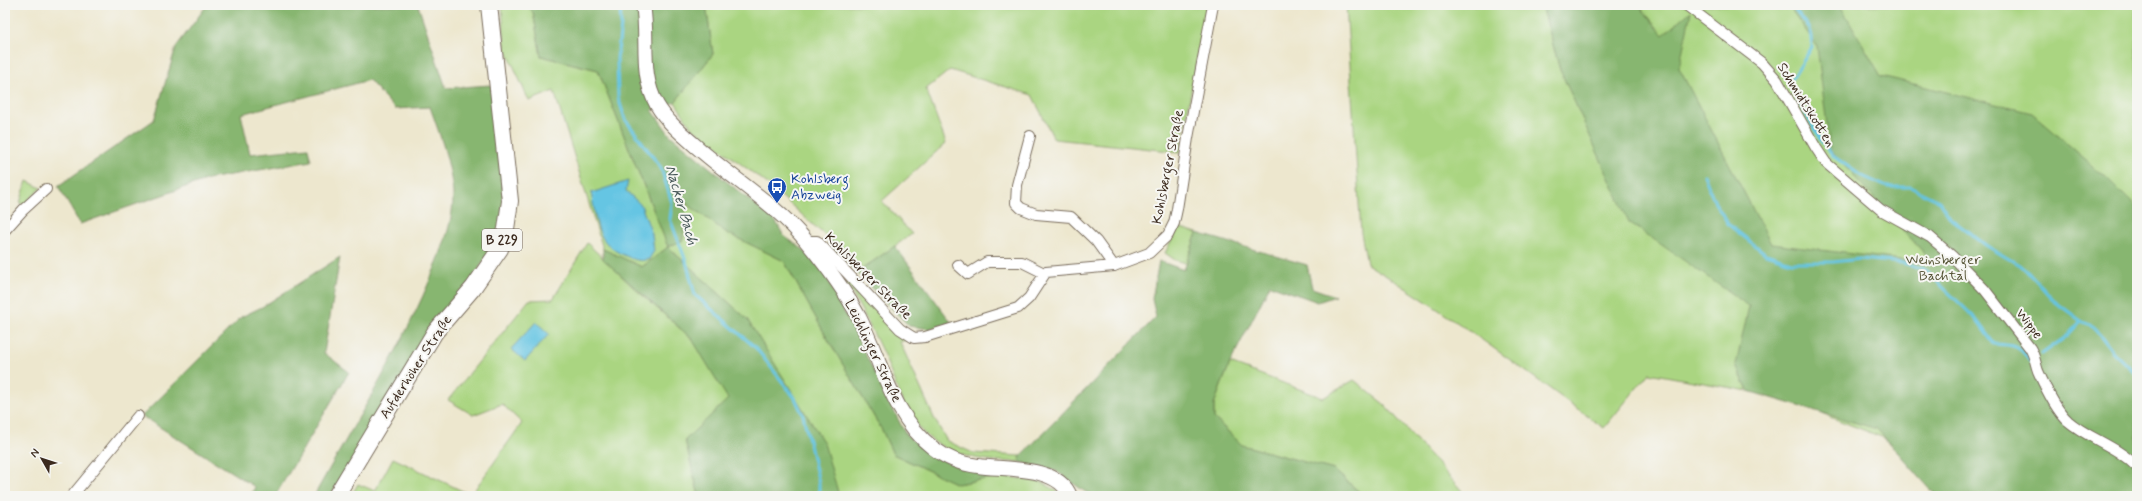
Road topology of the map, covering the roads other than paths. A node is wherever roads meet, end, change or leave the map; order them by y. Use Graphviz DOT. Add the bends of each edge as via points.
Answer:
graph roads {
  1 [pos="489,5"];
  2 [pos="643,5"];
  3 [pos="1213,5"];
  4 [pos="1686,5"];
  5 [pos="1030,136"];
  6 [pos="46,189"];
  7 [pos="1880,210"];
  8 [pos="5,230"];
  9 [pos="806,241"];
  10 [pos="958,266"];
  11 [pos="1114,266"];
  12 [pos="1044,273"];
  13 [pos="138,416"];
  14 [pos="2137,467"];
  15 [pos="72,496"];
  16 [pos="336,496"];
  17 [pos="1070,496"];
  1 -- 16 [label="main road, Aufderhöher Straße / B 229" via="510,201 500,249 473,288 435,332"];
  2 -- 9 [label="main road, Leichlinger Straße" via="648,80 653,96 665,116 684,136 775,211"];
  3 -- 11 [label="street, Kohlsberger Straße" via="1172,228 1166,238 1149,253"];
  4 -- 7 [label="street, Schmidtskotten" via="1767,68 1777,80 1826,163"];
  5 -- 11 [label="street" via="1016,203 1036,214 1071,217 1096,241"];
  6 -- 8 [label="street"];
  7 -- 14 [label="street, Wippe" via="1934,240 1970,274 2030,348 2041,377 2062,415 2079,428 2120,451"];
  9 -- 12 [label="street, Kohlsberger Straße" via="817,241 900,329 914,338 925,337 1018,308 1029,298"];
  9 -- 17 [label="main road, Leichlinger Straße" via="837,282 858,316 897,403 924,441 943,455 967,464 1024,470 1045,475 1063,485"];
  10 -- 12 [label="street" via="968,274 987,262 1022,262"];
  11 -- 12 [label="street, Kohlsberger Straße"];
  13 -- 15 [label="street"];
}
